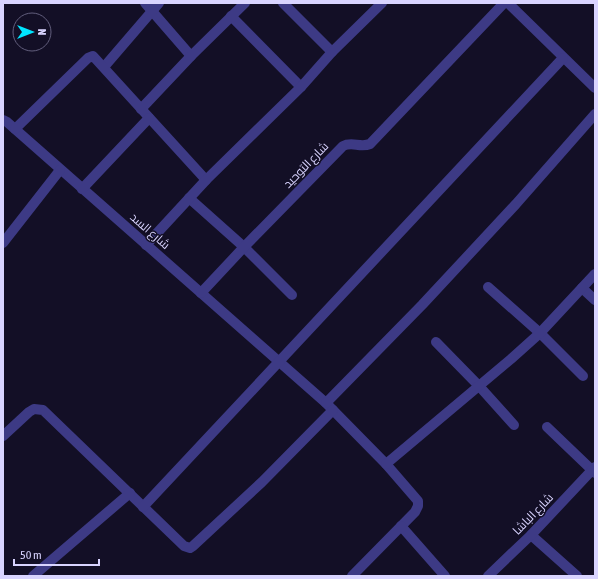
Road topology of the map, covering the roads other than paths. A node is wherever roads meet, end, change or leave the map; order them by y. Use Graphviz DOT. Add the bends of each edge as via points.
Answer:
graph roads {
  1 [pos="245,3"];
  2 [pos="283,3"];
  3 [pos="382,3"];
  4 [pos="504,3"];
  5 [pos="508,3"];
  6 [pos="152,5"];
  7 [pos="231,16"];
  8 [pos="332,52"];
  9 [pos="191,56"];
  10 [pos="563,58"];
  11 [pos="104,67"];
  12 [pos="301,87"];
  13 [pos="595,88"];
  14 [pos="141,109"];
  15 [pos="595,114"];
  16 [pos="149,118"];
  17 [pos="3,120"];
  18 [pos="15,130"];
  19 [pos="60,170"];
  20 [pos="206,180"];
  21 [pos="82,189"];
  22 [pos="190,198"];
  23 [pos="3,243"];
  24 [pos="146,245"];
  25 [pos="244,247"];
  26 [pos="595,274"];
  27 [pos="488,287"];
  28 [pos="582,288"];
  29 [pos="201,293"];
  30 [pos="292,295"];
  31 [pos="595,300"];
  32 [pos="540,333"];
  33 [pos="436,342"];
  34 [pos="278,362"];
  35 [pos="583,376"];
  36 [pos="479,386"];
  37 [pos="329,407"];
  38 [pos="514,425"];
  39 [pos="547,427"];
  40 [pos="3,436"];
  41 [pos="386,464"];
  42 [pos="594,470"];
  43 [pos="130,493"];
  44 [pos="143,507"];
  45 [pos="401,526"];
  46 [pos="532,535"];
  47 [pos="494,574"];
  48 [pos="442,575"];
  49 [pos="33,576"];
  50 [pos="352,576"];
  51 [pos="577,576"];
  1 -- 7 [label="street"];
  2 -- 8 [label="street"];
  3 -- 8 [label="street"];
  4 -- 25 [label="street, شارع التوحيد" via="370,144 361,146 352,143 343,146"];
  5 -- 10 [label="street"];
  6 -- 9 [label="street"];
  6 -- 11 [label="street"];
  7 -- 9 [label="street"];
  7 -- 12 [label="street"];
  8 -- 12 [label="street"];
  9 -- 14 [label="street"];
  10 -- 13 [label="street"];
  10 -- 34 [label="street"];
  11 -- 14 [label="street"];
  11 -- 18 [label="street" via="95,58 88,58"];
  12 -- 20 [label="street"];
  14 -- 16 [label="street"];
  15 -- 37 [label="street" via="516,204"];
  16 -- 20 [label="street"];
  16 -- 21 [label="street"];
  17 -- 18 [label="street, شارع السد"];
  18 -- 19 [label="street, شارع السد"];
  19 -- 21 [label="street, شارع السد"];
  19 -- 23 [label="street"];
  20 -- 22 [label="street"];
  21 -- 24 [label="street, شارع السد"];
  22 -- 24 [label="street"];
  22 -- 25 [label="street"];
  24 -- 29 [label="street, شارع السد"];
  25 -- 29 [label="street, شارع التوحيد"];
  25 -- 30 [label="street"];
  26 -- 28 [label="street"];
  27 -- 32 [label="street"];
  28 -- 31 [label="street"];
  28 -- 32 [label="street"];
  29 -- 34 [label="street, شارع السد"];
  32 -- 35 [label="street"];
  32 -- 36 [label="street"];
  33 -- 36 [label="street"];
  34 -- 37 [label="street, شارع السد"];
  34 -- 44 [label="street"];
  36 -- 38 [label="street"];
  36 -- 41 [label="street"];
  37 -- 41 [label="street, شارع السد"];
  37 -- 44 [label="street" via="262,482 190,548 184,546"];
  39 -- 42 [label="street"];
  40 -- 43 [label="street" via="34,408 44,410"];
  41 -- 45 [label="street, شارع السد" via="418,501 415,512"];
  42 -- 46 [label="street, شارع الباشا"];
  43 -- 44 [label="street"];
  43 -- 49 [label="street"];
  45 -- 48 [label="street"];
  45 -- 50 [label="street"];
  46 -- 47 [label="street, شارع الباشا"];
  46 -- 51 [label="street"];
}
